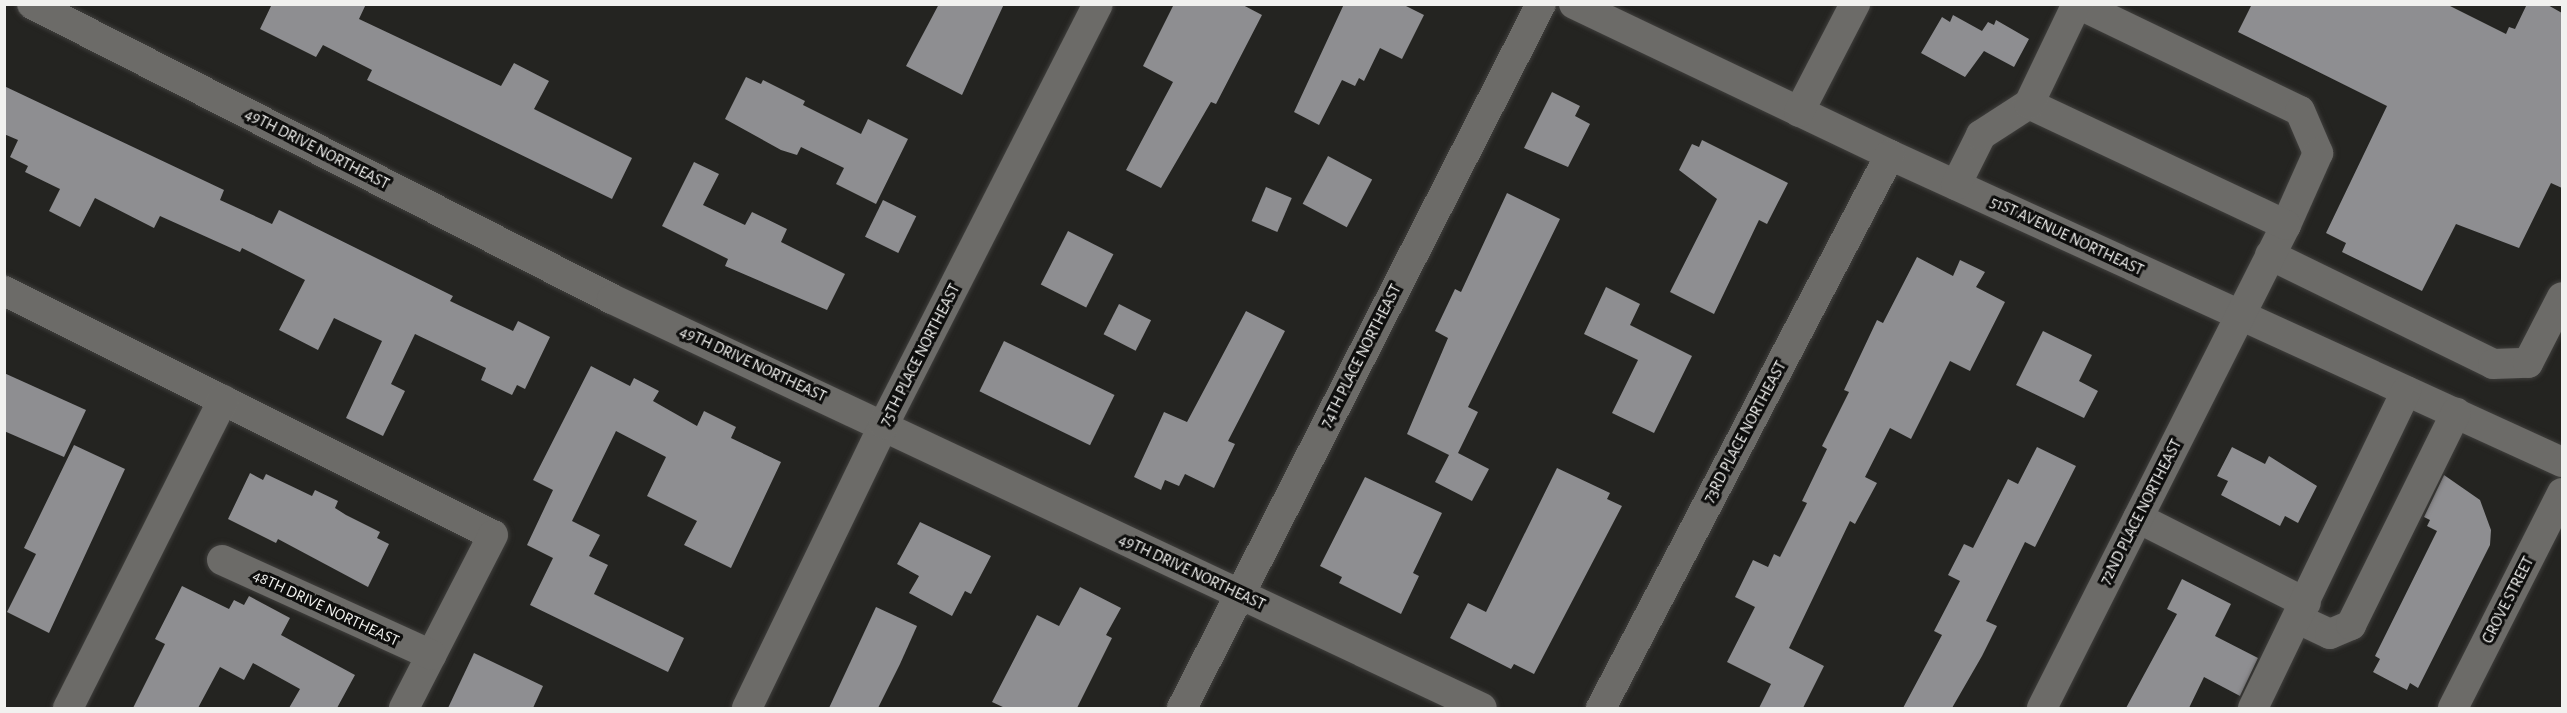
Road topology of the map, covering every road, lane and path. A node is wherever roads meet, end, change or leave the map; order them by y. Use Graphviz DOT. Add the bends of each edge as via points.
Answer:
graph roads {
  1 [pos="32,4"];
  2 [pos="1098,4"];
  3 [pos="1541,4"];
  4 [pos="1574,4"];
  5 [pos="1856,4"];
  6 [pos="2077,4"];
  7 [pos="2030,104"];
  8 [pos="1799,112"];
  9 [pos="1890,155"];
  10 [pos="1956,185"];
  11 [pos="2286,225"];
  12 [pos="2270,255"];
  13 [pos="4,291"];
  14 [pos="2562,297"];
  15 [pos="2240,315"];
  16 [pos="2406,391"];
  17 [pos="223,400"];
  18 [pos="2456,413"];
  19 [pos="884,424"];
  20 [pos="2562,462"];
  21 [pos="2562,493"];
  22 [pos="2138,518"];
  23 [pos="222,560"];
  24 [pos="1239,594"];
  25 [pos="2302,611"];
  26 [pos="431,656"];
  27 [pos="68,708"];
  28 [pos="404,708"];
  29 [pos="747,708"];
  30 [pos="1182,708"];
  31 [pos="1482,708"];
  32 [pos="1601,708"];
  33 [pos="2042,708"];
  34 [pos="2253,708"];
  35 [pos="2453,708"];
  1 -- 19 [label="street, 49TH DRIVE NORTHEAST" via="612,298"];
  2 -- 19 [label="street, 75TH PLACE NORTHEAST"];
  3 -- 24 [label="street, 74TH PLACE NORTHEAST"];
  4 -- 8 [label="street, 51ST AVENUE NORTHEAST"];
  5 -- 8 [label="street"];
  6 -- 7 [label="street"];
  6 -- 11 [label="street, 72ND PLACE NORTHEAST" via="2300,111 2318,153"];
  7 -- 10 [label="street" via="1981,135"];
  7 -- 11 [label="street"];
  8 -- 9 [label="street, 51ST AVENUE NORTHEAST"];
  9 -- 10 [label="street, 51ST AVENUE NORTHEAST"];
  9 -- 32 [label="street, 73RD PLACE NORTHEAST"];
  10 -- 15 [label="street, 51ST AVENUE NORTHEAST"];
  11 -- 12 [label="street, 72ND PLACE NORTHEAST"];
  12 -- 14 [label="street" via="2493,364 2528,363"];
  12 -- 15 [label="street, 72ND PLACE NORTHEAST"];
  13 -- 17 [label="street"];
  15 -- 16 [label="street, 51ST AVENUE NORTHEAST"];
  15 -- 22 [label="street, 72ND PLACE NORTHEAST"];
  16 -- 18 [label="street, 51ST AVENUE NORTHEAST"];
  16 -- 25 [label="street"];
  17 -- 26 [label="street" via="493,534"];
  17 -- 27 [label="street"];
  18 -- 20 [label="street, 51ST AVENUE NORTHEAST"];
  18 -- 25 [label="street" via="2351,625 2330,634"];
  19 -- 24 [label="street, 49TH DRIVE NORTHEAST"];
  19 -- 29 [label="street, 75TH PLACE NORTHEAST"];
  21 -- 35 [label="street, GROVE STREET"];
  22 -- 25 [label="street"];
  22 -- 33 [label="street, 72ND PLACE NORTHEAST"];
  23 -- 26 [label="street, 48TH DRIVE NORTHEAST"];
  24 -- 30 [label="street, 74TH PLACE NORTHEAST"];
  24 -- 31 [label="street, 49TH DRIVE NORTHEAST"];
  25 -- 34 [label="street"];
  26 -- 28 [label="street"];
}
